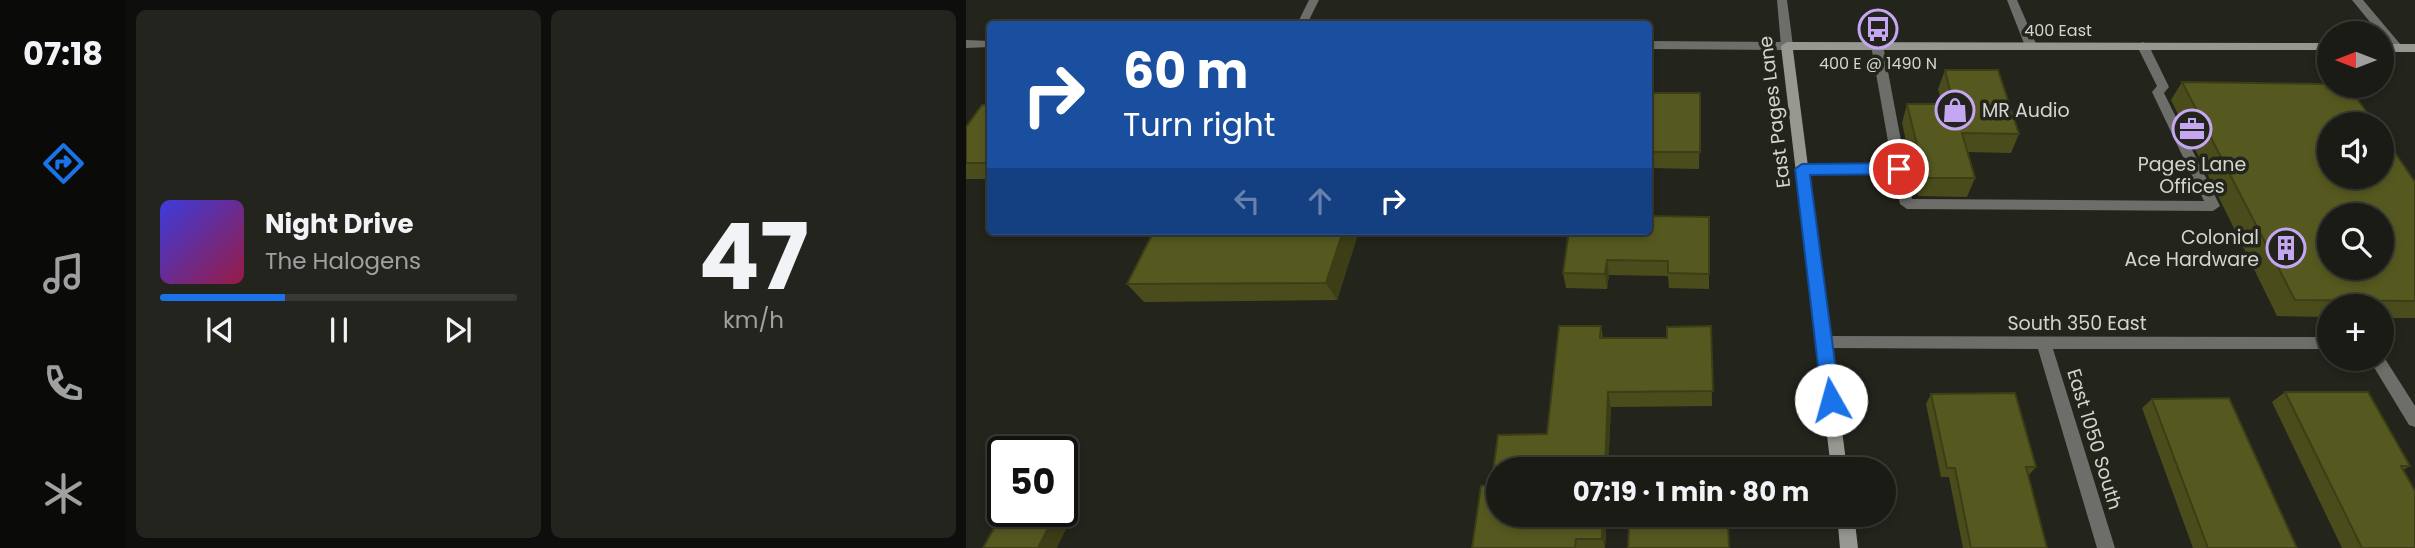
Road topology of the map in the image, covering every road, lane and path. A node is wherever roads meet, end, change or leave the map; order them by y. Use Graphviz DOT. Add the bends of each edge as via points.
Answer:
graph roads {
  1 [pos="1314,0"];
  2 [pos="1782,0"];
  3 [pos="2012,0"];
  4 [pos="2357,0"];
  5 [pos="1304,21"];
  6 [pos="966,44"];
  7 [pos="987,44"];
  8 [pos="1652,45"];
  9 [pos="1877,45"];
  10 [pos="1787,46"];
  11 [pos="2143,46"];
  12 [pos="2031,47"];
  13 [pos="2317,47"];
  14 [pos="2397,48"];
  15 [pos="2415,48"];
  16 [pos="1802,169"];
  17 [pos="1899,169"];
  18 [pos="1824,342"];
  19 [pos="2043,342"];
  20 [pos="2317,343"];
  21 [pos="2385,371"];
  22 [pos="2415,420"];
  23 [pos="1838,457"];
  24 [pos="1847,527"];
  25 [pos="1849,548"];
  26 [pos="2106,548"];
  1 -- 5 [label="street"];
  2 -- 10 [label="street, East Pages Lane"];
  3 -- 12 [label="street"];
  4 -- 14 [label="street"];
  6 -- 7 [label="street"];
  8 -- 10 [label="street"];
  9 -- 10 [label="main road, 400 East"];
  9 -- 12 [label="main road, 400 East"];
  9 -- 17 [label="street"];
  10 -- 16 [label="main road, East Pages Lane"];
  11 -- 12 [label="main road, 400 East"];
  11 -- 13 [label="main road, 400 East"];
  11 -- 17 [label="street" via="2163,87 2158,92 2213,206 1907,204"];
  14 -- 15 [label="main road"];
  16 -- 17 [label="street"];
  16 -- 18 [label="main road, East Pages Lane"];
  18 -- 19 [label="street, South 350 East"];
  18 -- 23 [label="main road, East Pages Lane"];
  19 -- 20 [label="street, South 350 East"];
  19 -- 26 [label="street, East 1050 South"];
  21 -- 22 [label="street"];
  24 -- 25 [label="main road"];
}
